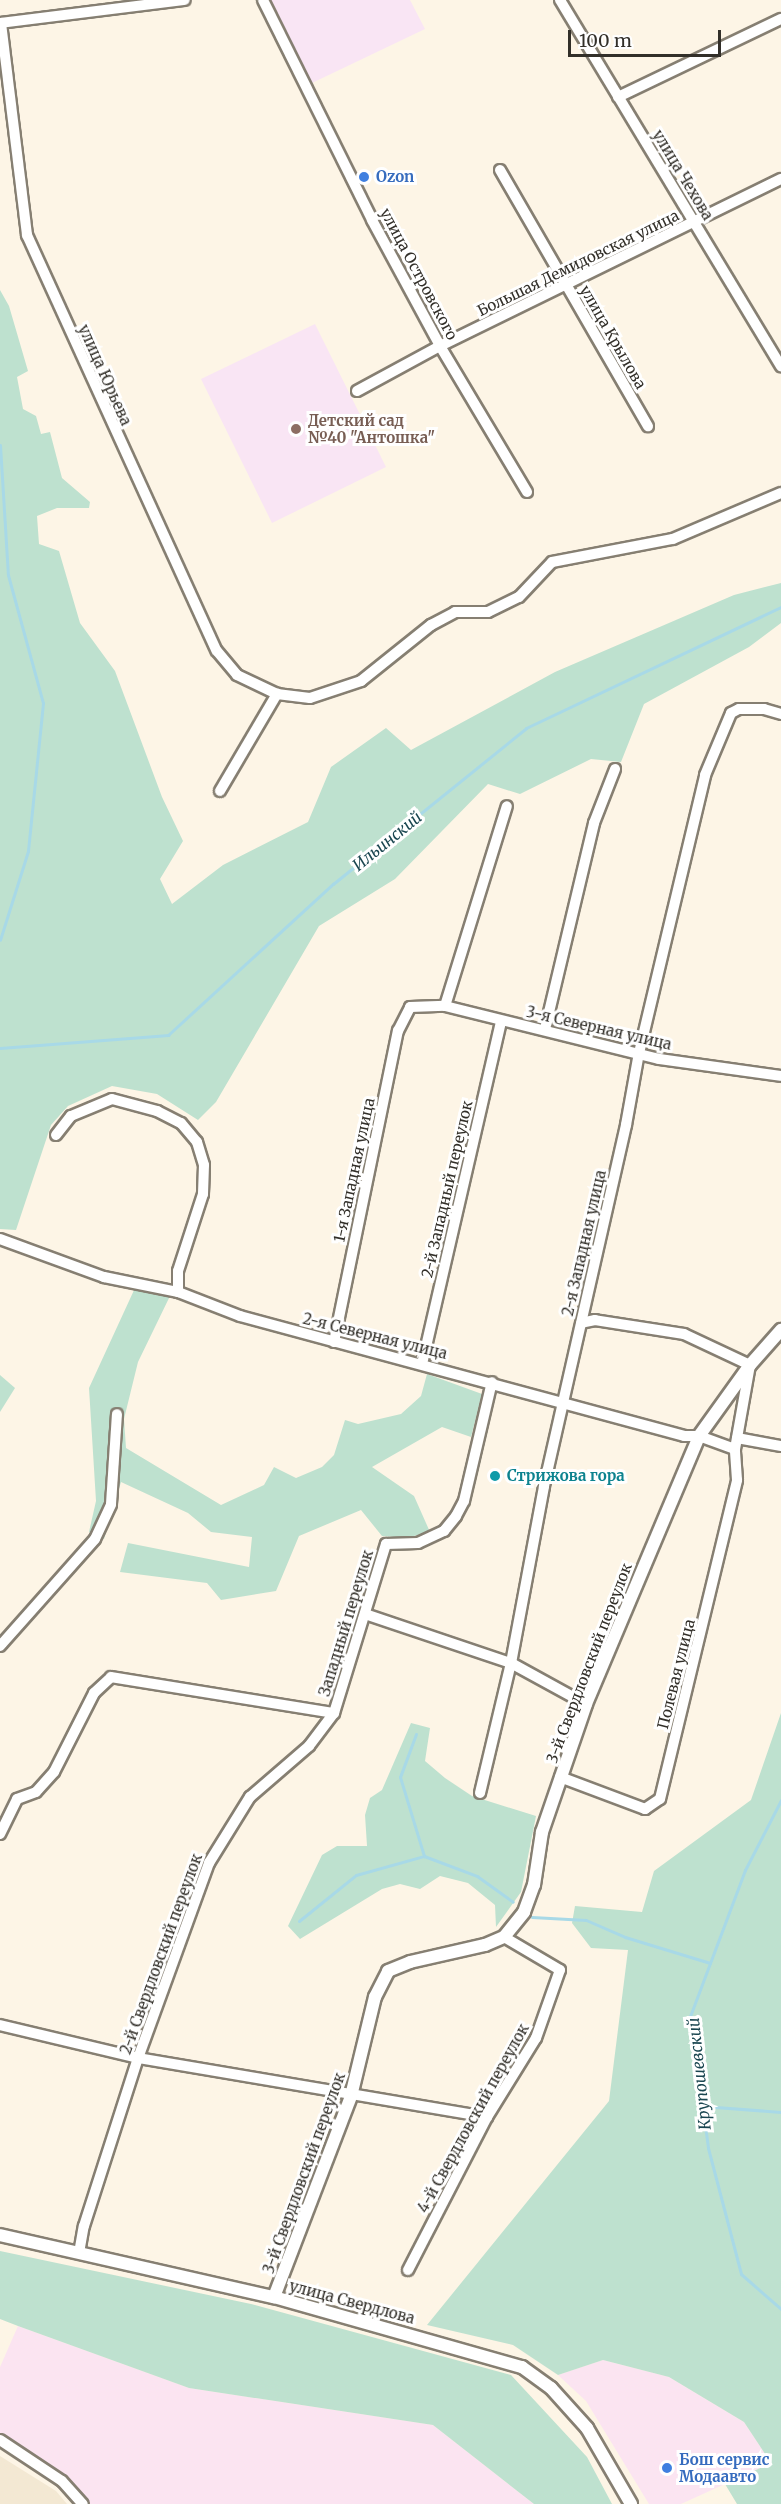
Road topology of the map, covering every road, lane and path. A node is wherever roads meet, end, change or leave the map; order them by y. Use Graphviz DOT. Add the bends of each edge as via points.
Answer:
graph roads {
  1 [pos="185,0"];
  2 [pos="263,0"];
  3 [pos="560,0"];
  4 [pos="781,19"];
  5 [pos="0,23"];
  6 [pos="618,98"];
  7 [pos="500,170"];
  8 [pos="781,179"];
  9 [pos="695,223"];
  10 [pos="567,287"];
  11 [pos="440,346"];
  12 [pos="777,348"];
  13 [pos="781,366"];
  14 [pos="357,391"];
  15 [pos="648,426"];
  16 [pos="527,492"];
  17 [pos="781,493"];
  18 [pos="277,694"];
  19 [pos="781,714"];
  20 [pos="615,769"];
  21 [pos="220,791"];
  22 [pos="507,806"];
  23 [pos="445,1006"];
  24 [pos="411,1007"];
  25 [pos="501,1021"];
  26 [pos="545,1029"];
  27 [pos="639,1053"];
  28 [pos="781,1076"];
  29 [pos="56,1135"];
  30 [pos="0,1239"];
  31 [pos="178,1292"];
  32 [pos="581,1323"];
  33 [pos="781,1330"];
  34 [pos="334,1342"];
  35 [pos="422,1364"];
  36 [pos="750,1365"];
  37 [pos="492,1382"];
  38 [pos="563,1400"];
  39 [pos="117,1414"];
  40 [pos="699,1436"];
  41 [pos="736,1444"];
  42 [pos="781,1446"];
  43 [pos="365,1614"];
  44 [pos="0,1646"];
  45 [pos="511,1663"];
  46 [pos="586,1704"];
  47 [pos="333,1713"];
  48 [pos="560,1777"];
  49 [pos="480,1793"];
  50 [pos="0,1834"];
  51 [pos="504,1937"];
  52 [pos="0,2025"];
  53 [pos="138,2058"];
  54 [pos="351,2096"];
  55 [pos="487,2117"];
  56 [pos="0,2235"];
  57 [pos="80,2253"];
  58 [pos="408,2270"];
  59 [pos="274,2297"];
  60 [pos="0,2440"];
  61 [pos="83,2504"];
  62 [pos="631,2504"];
  1 -- 5 [label="street"];
  2 -- 11 [label="street, улица Островского"];
  3 -- 6 [label="street, улица Чехова"];
  4 -- 6 [label="street"];
  5 -- 18 [label="street, улица Юрьева" via="27,235 217,651 237,675"];
  6 -- 9 [label="street, улица Чехова"];
  7 -- 10 [label="street, улица Крылова"];
  8 -- 9 [label="street, Большая Демидовская улица"];
  9 -- 10 [label="street, Большая Демидовская улица"];
  9 -- 12 [label="street, улица Чехова"];
  10 -- 11 [label="street, Большая Демидовская улица"];
  10 -- 15 [label="street, улица Крылова"];
  11 -- 14 [label="street, Большая Демидовская улица"];
  11 -- 16 [label="street, улица Островского"];
  12 -- 13 [label="street, улица Чехова"];
  17 -- 18 [label="street, улица Юрьева" via="673,539 552,562 519,597 488,612 456,612 431,625 361,681 310,698"];
  18 -- 21 [label="street"];
  19 -- 27 [label="street, 2-я Западная улица" via="764,709 738,709 722,729 705,776"];
  20 -- 26 [label="street" via="594,824"];
  22 -- 23 [label="street"];
  23 -- 24 [label="street, 3-я Северная улица"];
  23 -- 25 [label="street, 3-я Северная улица"];
  24 -- 34 [label="street, 1-я Западная улица" via="398,1031"];
  25 -- 26 [label="street, 3-я Северная улица"];
  25 -- 35 [label="street, 2-й Западный переулок"];
  26 -- 27 [label="street, 3-я Северная улица"];
  27 -- 28 [label="street, 3-я Северная улица"];
  27 -- 32 [label="street, 2-я Западная улица"];
  29 -- 31 [label="street" via="71,1116 112,1099 157,1111 181,1123 197,1142 204,1165 203,1194 178,1271"];
  30 -- 31 [label="street, 2-я Северная улица" via="104,1277"];
  31 -- 34 [label="street, 2-я Северная улица" via="240,1316"];
  32 -- 36 [label="street" via="595,1320 684,1334"];
  32 -- 38 [label="street, 2-я Западная улица"];
  33 -- 36 [label="main road"];
  34 -- 35 [label="street, 2-я Северная улица"];
  35 -- 37 [label="street, 2-я Северная улица"];
  36 -- 40 [label="main road"];
  36 -- 41 [label="street"];
  37 -- 38 [label="street, 2-я Северная улица"];
  37 -- 43 [label="street, Западный переулок" via="464,1501 456,1516 444,1531 418,1543 386,1544"];
  38 -- 40 [label="street, 2-я Северная улица" via="684,1436"];
  38 -- 45 [label="street, 2-я Западная улица"];
  39 -- 44 [label="street" via="111,1504 95,1539"];
  40 -- 41 [label="street, 2-я Северная улица"];
  40 -- 46 [label="main road, 3-й Свердловский переулок"];
  41 -- 42 [label="street, 2-я Северная улица"];
  41 -- 48 [label="street, Полевая улица" via="737,1480 660,1799 645,1809"];
  43 -- 45 [label="street"];
  43 -- 47 [label="street, Западный переулок"];
  45 -- 46 [label="street"];
  45 -- 49 [label="street, 2-я Западная улица"];
  46 -- 48 [label="main road, 3-й Свердловский переулок"];
  47 -- 50 [label="street" via="111,1677 94,1693 54,1772 36,1792 17,1799"];
  47 -- 53 [label="street, 2-й Свердловский переулок" via="309,1746 250,1797 209,1863"];
  48 -- 51 [label="main road, 3-й Свердловский переулок" via="542,1832 534,1885 524,1912"];
  51 -- 54 [label="main road, 3-й Свердловский переулок" via="388,1971 375,1996"];
  51 -- 55 [label="street, 4-й Свердловский переулок" via="560,1970 536,2038"];
  52 -- 53 [label="street"];
  53 -- 54 [label="street"];
  53 -- 57 [label="street, 2-й Свердловский переулок" via="84,2226"];
  54 -- 55 [label="street"];
  54 -- 59 [label="main road, 3-й Свердловский переулок"];
  55 -- 58 [label="street, 4-й Свердловский переулок"];
  56 -- 57 [label="main road, улица Свердлова"];
  57 -- 59 [label="main road, улица Свердлова"];
  59 -- 62 [label="main road, улица Свердлова" via="522,2367 551,2388 587,2428"];
  60 -- 61 [label="street" via="62,2481"];
}
